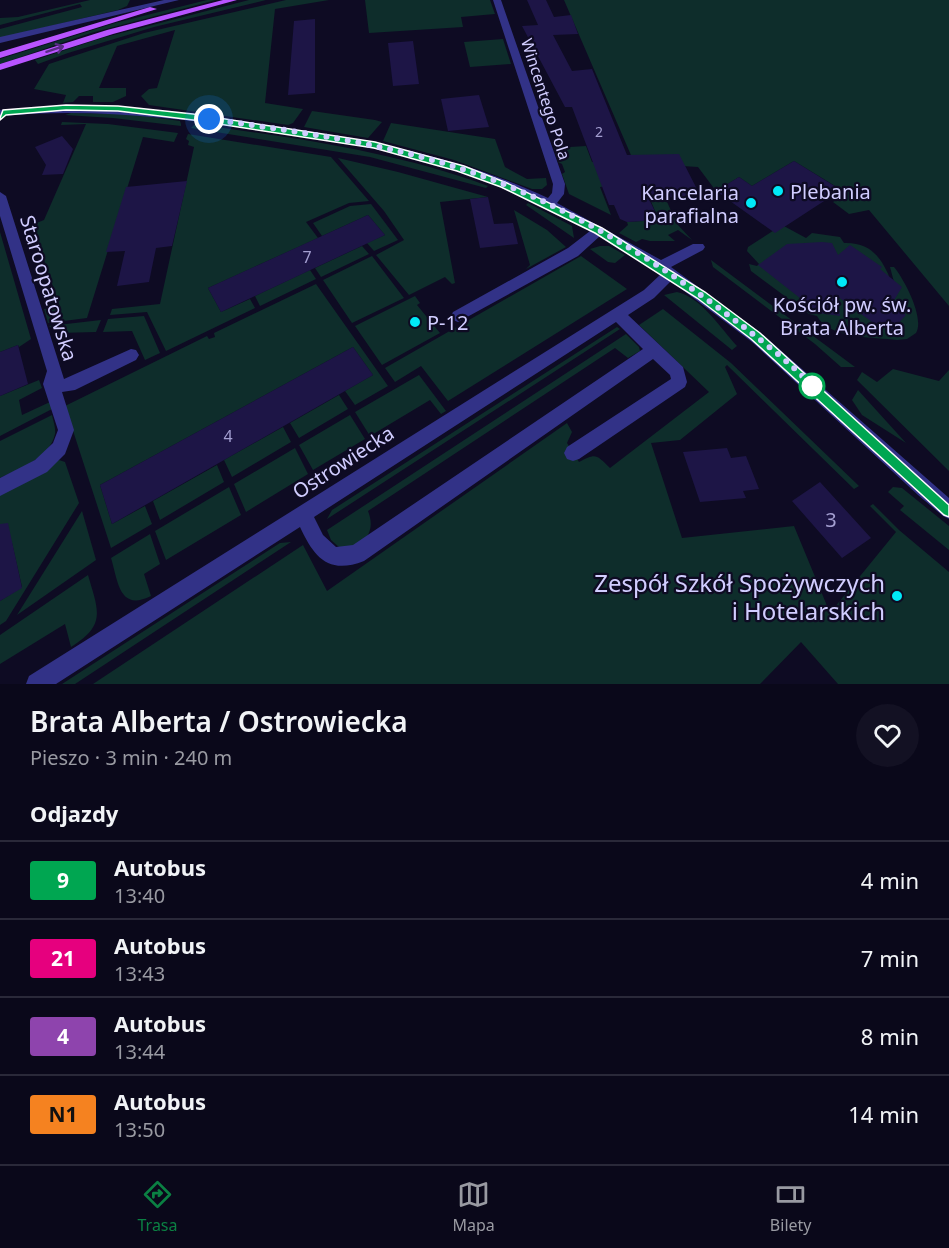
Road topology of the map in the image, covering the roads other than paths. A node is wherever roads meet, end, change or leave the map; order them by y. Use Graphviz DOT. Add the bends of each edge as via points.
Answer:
graph roads {
  1 [pos="233,0"];
  2 [pos="497,0"];
  3 [pos="178,1"];
  4 [pos="138,4"];
  5 [pos="0,40"];
  6 [pos="0,55"];
  7 [pos="0,67"];
  8 [pos="1,114"];
  9 [pos="0,196"];
  10 [pos="549,205"];
  11 [pos="599,230"];
  12 [pos="698,247"];
  13 [pos="665,271"];
  14 [pos="617,314"];
  15 [pos="458,316"];
  16 [pos="654,350"];
  17 [pos="131,355"];
  18 [pos="54,368"];
  19 [pos="573,453"];
  20 [pos="0,487"];
  21 [pos="949,510"];
  22 [pos="303,514"];
  23 [pos="37,684"];
  7 -- 1 [label="main road, one-way" via="110,32"];
  2 -- 10 [label="street, Wincentego Pola" via="559,184 558,194"];
  3 -- 4 [label="street"];
  3 -- 6 [label="main road"];
  4 -- 5 [label="street"];
  8 -- 10 [label="street" via="66,107 124,109 327,137 375,145 461,168"];
  9 -- 18 [label="street, Staroopatowska"];
  10 -- 11 [label="street"];
  11 -- 13 [label="street"];
  11 -- 15 [label="street" via="573,252"];
  12 -- 13 [label="street, Ostrowiecka"];
  13 -- 14 [label="street, Ostrowiecka" via="658,287"];
  13 -- 21 [label="street" via="756,336"];
  14 -- 16 [label="street"];
  14 -- 22 [label="street, Ostrowiecka"];
  16 -- 19 [label="street" via="677,372 679,382"];
  16 -- 22 [label="street" via="357,554 339,558 323,551"];
  17 -- 18 [label="street, Staroopatowska" via="64,386 58,383"];
  18 -- 20 [label="street" via="51,384 66,430 62,442 52,458"];
  22 -- 23 [label="street, Ostrowiecka"];
}
